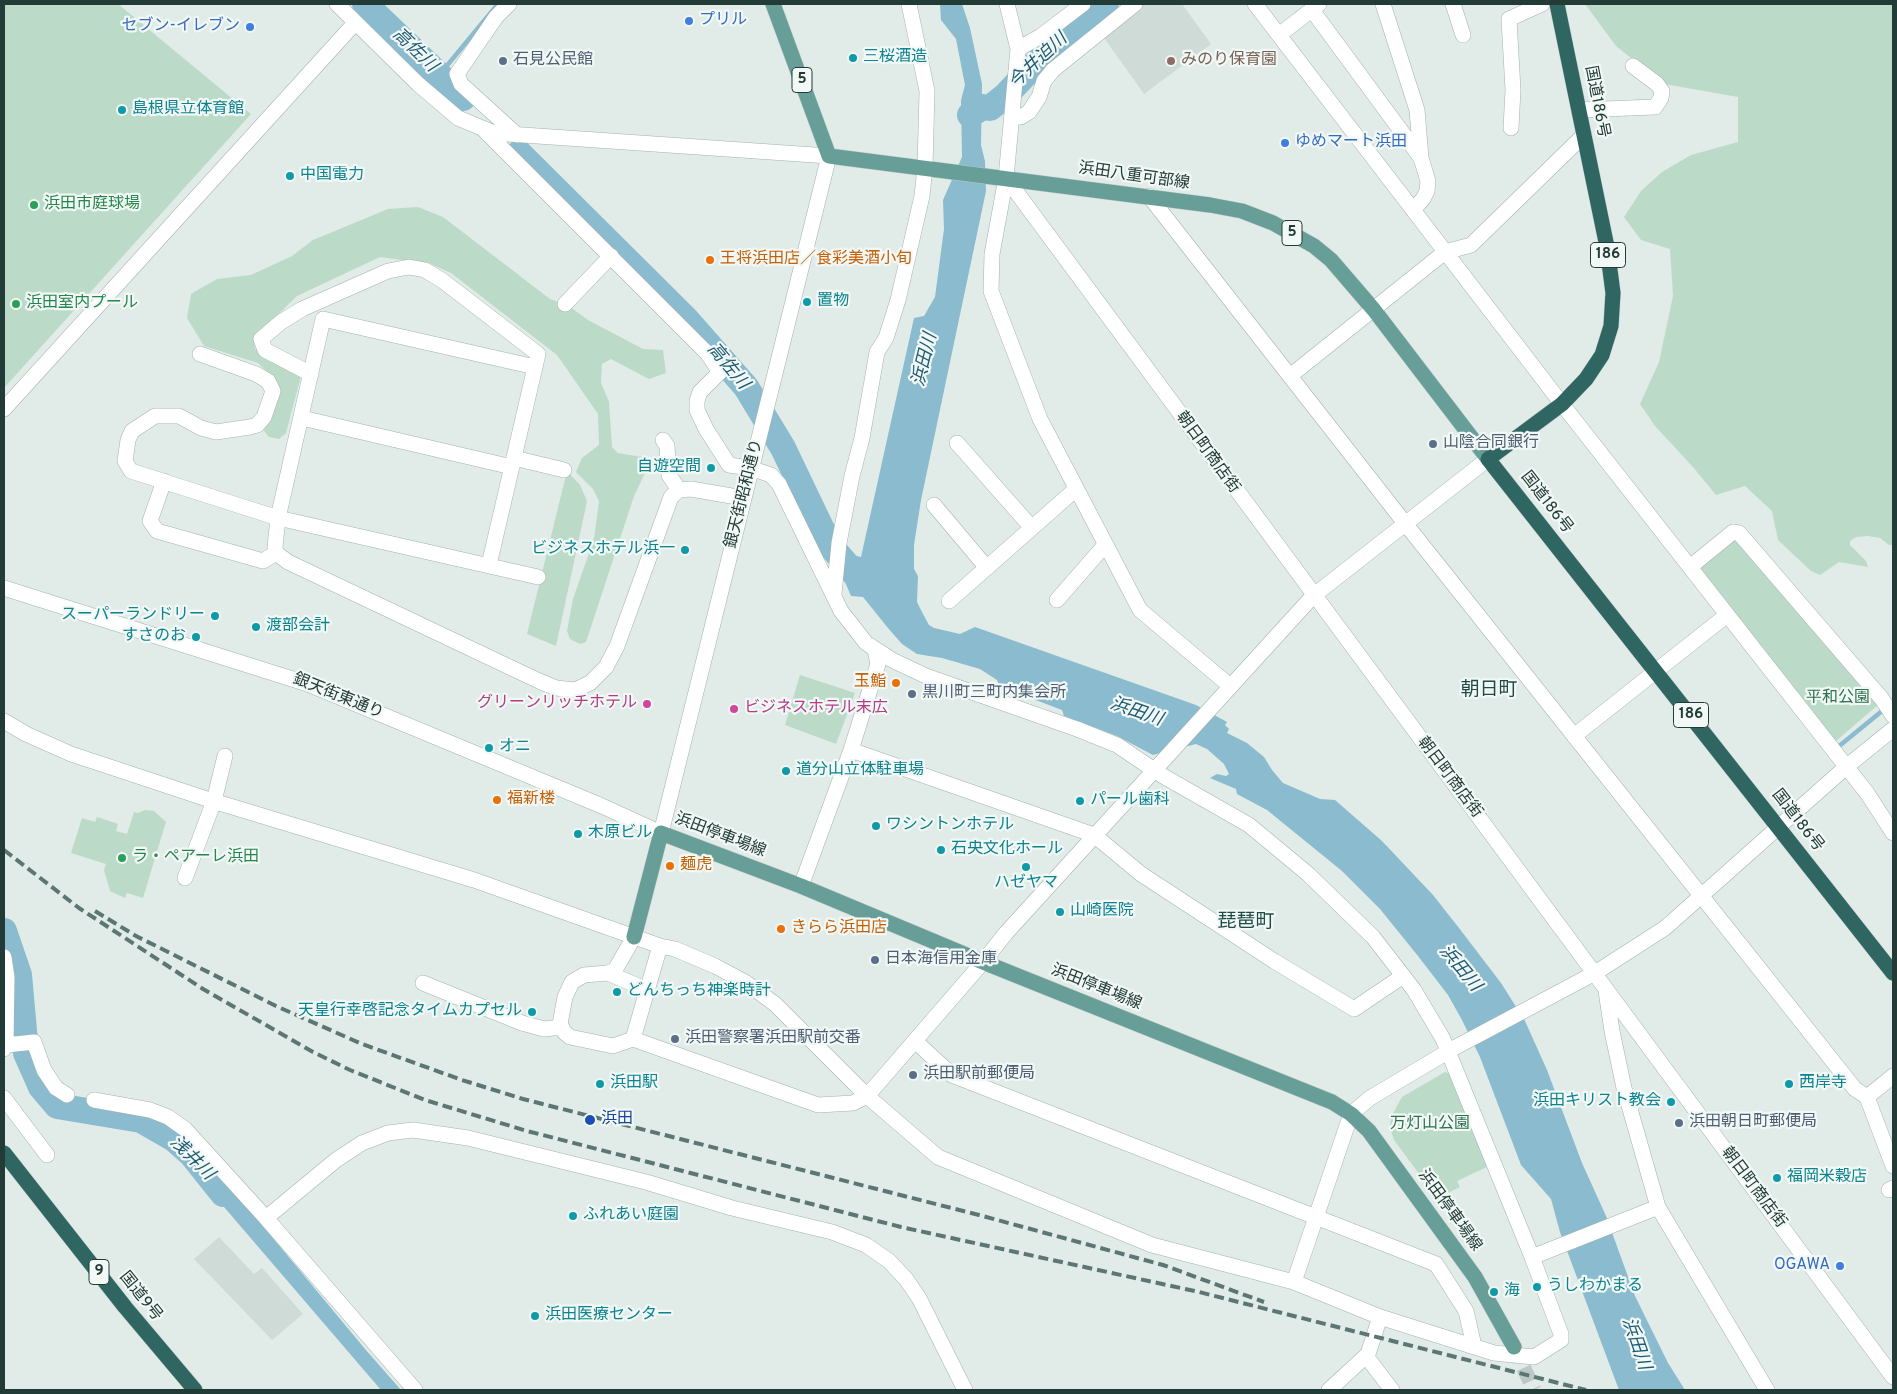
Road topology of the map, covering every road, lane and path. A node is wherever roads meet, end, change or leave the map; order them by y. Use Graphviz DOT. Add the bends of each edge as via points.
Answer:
graph roads {
  1 [pos="336,4"];
  2 [pos="509,4"];
  3 [pos="773,4"];
  4 [pos="909,4"];
  5 [pos="1007,4"];
  6 [pos="1083,4"];
  7 [pos="1135,4"];
  8 [pos="1255,4"];
  9 [pos="1383,4"];
  10 [pos="1453,4"];
  11 [pos="1542,4"];
  12 [pos="1557,4"];
  13 [pos="1316,7"];
  14 [pos="355,23"];
  15 [pos="1279,35"];
  16 [pos="1463,35"];
  17 [pos="1018,49"];
  18 [pos="1633,66"];
  19 [pos="1579,110"];
  20 [pos="1013,117"];
  21 [pos="1511,128"];
  22 [pos="483,129"];
  23 [pos="517,136"];
  24 [pos="1584,136"];
  25 [pos="829,156"];
  26 [pos="1421,158"];
  27 [pos="927,168"];
  28 [pos="1002,178"];
  29 [pos="1149,196"];
  30 [pos="1413,210"];
  31 [pos="1445,252"];
  32 [pos="611,256"];
  33 [pos="327,298"];
  34 [pos="565,304"];
  35 [pos="1374,310"];
  36 [pos="323,318"];
  37 [pos="200,354"];
  38 [pos="535,367"];
  39 [pos="311,374"];
  40 [pos="1290,376"];
  41 [pos="1562,404"];
  42 [pos="4,409"];
  43 [pos="302,418"];
  44 [pos="664,440"];
  45 [pos="958,443"];
  46 [pos="1488,458"];
  47 [pos="513,462"];
  48 [pos="750,468"];
  49 [pos="564,470"];
  50 [pos="164,481"];
  51 [pos="1076,489"];
  52 [pos="679,490"];
  53 [pos="743,498"];
  54 [pos="934,505"];
  55 [pos="278,518"];
  56 [pos="1404,522"];
  57 [pos="1032,528"];
  58 [pos="1104,545"];
  59 [pos="276,553"];
  60 [pos="489,565"];
  61 [pos="1690,567"];
  62 [pos="987,568"];
  63 [pos="538,577"];
  64 [pos="4,588"];
  65 [pos="834,595"];
  66 [pos="1313,596"];
  67 [pos="1057,600"];
  68 [pos="949,601"];
  69 [pos="1727,615"];
  70 [pos="875,650"];
  71 [pos="1656,670"];
  72 [pos="1230,686"];
  73 [pos="1893,716"];
  74 [pos="4,721"];
  75 [pos="1893,729"];
  76 [pos="1574,736"];
  77 [pos="851,750"];
  78 [pos="225,756"];
  79 [pos="1156,767"];
  80 [pos="1846,767"];
  81 [pos="214,801"];
  82 [pos="1780,828"];
  83 [pos="1893,832"];
  84 [pos="661,833"];
  85 [pos="1094,835"];
  86 [pos="185,878"];
  87 [pos="801,886"];
  88 [pos="1701,897"];
  89 [pos="634,937"];
  90 [pos="660,946"];
  91 [pos="4,957"];
  92 [pos="984,962"];
  93 [pos="608,973"];
  94 [pos="1595,973"];
  95 [pos="1893,973"];
  96 [pos="1403,976"];
  97 [pos="423,984"];
  98 [pos="1606,989"];
  99 [pos="647,990"];
  100 [pos="562,1027"];
  101 [pos="633,1039"];
  102 [pos="915,1041"];
  103 [pos="14,1045"];
  104 [pos="1451,1050"];
  105 [pos="1893,1076"];
  106 [pos="67,1095"];
  107 [pos="867,1096"];
  108 [pos="1867,1097"];
  109 [pos="4,1098"];
  110 [pos="94,1100"];
  111 [pos="1351,1114"];
  112 [pos="4,1153"];
  113 [pos="47,1155"];
  114 [pos="1893,1166"];
  115 [pos="1658,1207"];
  116 [pos="1316,1217"];
  117 [pos="266,1218"];
  118 [pos="1534,1256"];
  119 [pos="1294,1282"];
  120 [pos="1380,1317"];
  121 [pos="1474,1346"];
  122 [pos="1514,1347"];
  123 [pos="1366,1356"];
  124 [pos="1893,1377"];
  125 [pos="195,1390"];
  126 [pos="415,1390"];
  127 [pos="965,1390"];
  128 [pos="1330,1390"];
  129 [pos="1392,1390"];
  130 [pos="1767,1390"];
  1 -- 14 [label="street"];
  2 -- 23 [label="street" via="496,17 457,74 461,84"];
  3 -- 25 [label="main road, 5"];
  4 -- 27 [label="street" via="927,91"];
  5 -- 17 [label="street"];
  6 -- 17 [label="street"];
  7 -- 20 [label="street" via="1053,70 1029,112"];
  8 -- 15 [label="street"];
  9 -- 26 [label="street" via="1417,110"];
  10 -- 16 [label="street"];
  11 -- 21 [label="street" via="1508,19 1513,90"];
  12 -- 19 [label="highway, 国道186号 / 186"];
  13 -- 15 [label="street"];
  13 -- 26 [label="street"];
  14 -- 22 [label="street" via="458,118"];
  14 -- 42 [label="street"];
  15 -- 30 [label="street"];
  17 -- 20 [label="street"];
  18 -- 19 [label="street" via="1662,91 1655,106"];
  19 -- 24 [label="highway, 国道186号 / 186"];
  20 -- 28 [label="street"];
  22 -- 23 [label="street"];
  22 -- 32 [label="street"];
  23 -- 25 [label="street"];
  24 -- 31 [label="street" via="1471,246"];
  24 -- 41 [label="highway, 国道186号 / 186" via="1607,247 1612,294 1611,326 1602,355 1586,379"];
  25 -- 27 [label="main road, 浜田八重可部線 / 5"];
  25 -- 48 [label="street, 銀天街昭和通り"];
  26 -- 30 [label="street" via="1428,181 1427,191"];
  27 -- 28 [label="main road, 浜田八重可部線 / 5"];
  27 -- 65 [label="street" via="898,300 886,338 876,352 862,438 839,543"];
  28 -- 29 [label="main road, 浜田八重可部線 / 5"];
  28 -- 51 [label="street" via="992,254 991,291 1040,419"];
  28 -- 66 [label="street, 朝日町商店街"];
  29 -- 35 [label="main road, 浜田八重可部線 / 5" via="1236,210 1289,231 1331,260"];
  29 -- 40 [label="street"];
  30 -- 31 [label="street"];
  31 -- 35 [label="street"];
  31 -- 41 [label="street"];
  32 -- 34 [label="street"];
  32 -- 48 [label="street" via="708,354 720,372 700,392 698,410 729,465"];
  33 -- 36 [label="street"];
  33 -- 38 [label="street" via="388,270 409,267 425,270 538,354"];
  33 -- 39 [label="street" via="281,322 261,340 265,350"];
  35 -- 40 [label="street"];
  35 -- 46 [label="main road, 浜田八重可部線 / 5"];
  36 -- 38 [label="street"];
  36 -- 39 [label="street"];
  37 -- 50 [label="street" via="256,374 268,381 273,391 264,417 250,427 216,432 169,414 141,423 128,440 125,462 131,471"];
  38 -- 47 [label="street"];
  39 -- 43 [label="street"];
  40 -- 56 [label="street"];
  41 -- 46 [label="highway, 国道186号 / 186"];
  41 -- 61 [label="street"];
  43 -- 47 [label="street"];
  43 -- 55 [label="street"];
  44 -- 52 [label="street" via="669,476"];
  45 -- 57 [label="street"];
  46 -- 56 [label="street"];
  46 -- 71 [label="highway, 国道186号 / 186"];
  47 -- 49 [label="street"];
  47 -- 60 [label="street"];
  48 -- 53 [label="street, 銀天街昭和通り"];
  48 -- 65 [label="street" via="771,475 779,484"];
  50 -- 55 [label="street"];
  50 -- 59 [label="street" via="150,521 157,531 263,560"];
  51 -- 57 [label="street"];
  51 -- 58 [label="street"];
  52 -- 53 [label="street" via="691,488"];
  52 -- 59 [label="street" via="671,497 617,646 606,667 590,683 575,690 556,688 539,681 288,562"];
  53 -- 84 [label="street, 銀天街昭和通り"];
  54 -- 62 [label="street"];
  55 -- 59 [label="street"];
  55 -- 60 [label="street"];
  56 -- 66 [label="street"];
  56 -- 76 [label="street"];
  57 -- 62 [label="street"];
  58 -- 67 [label="street"];
  58 -- 72 [label="street" via="1140,610"];
  60 -- 63 [label="street"];
  61 -- 69 [label="street"];
  61 -- 73 [label="street" via="1733,532 1739,533 1882,699"];
  62 -- 68 [label="street"];
  64 -- 84 [label="street, 銀天街東通り" via="308,684"];
  65 -- 70 [label="street" via="841,611"];
  66 -- 72 [label="street"];
  66 -- 94 [label="street, 朝日町商店街"];
  69 -- 71 [label="street"];
  69 -- 80 [label="street"];
  70 -- 77 [label="street" via="878,664"];
  70 -- 79 [label="street" via="926,676 1104,739"];
  71 -- 76 [label="street"];
  71 -- 82 [label="highway, 国道186号 / 186"];
  72 -- 79 [label="street"];
  74 -- 81 [label="street" via="71,754"];
  75 -- 80 [label="street"];
  76 -- 88 [label="street"];
  77 -- 85 [label="street"];
  77 -- 87 [label="street"];
  78 -- 81 [label="street"];
  79 -- 85 [label="street"];
  79 -- 96 [label="street" via="1249,825 1336,900 1373,937"];
  80 -- 82 [label="street"];
  80 -- 83 [label="street"];
  81 -- 86 [label="street"];
  81 -- 89 [label="street" via="474,880"];
  82 -- 88 [label="street"];
  82 -- 95 [label="highway, 国道186号 / 186"];
  84 -- 87 [label="main road, 浜田停車場線"];
  84 -- 89 [label="main road, 浜田停車場線"];
  85 -- 92 [label="street"];
  85 -- 96 [label="street" via="1141,874 1354,1009"];
  87 -- 92 [label="main road, 浜田停車場線"];
  88 -- 94 [label="street" via="1665,928"];
  88 -- 108 [label="street" via="1855,1089"];
  89 -- 90 [label="street"];
  89 -- 93 [label="street" via="619,965"];
  90 -- 99 [label="street"];
  90 -- 107 [label="street" via="715,966 761,993 805,1032"];
  91 -- 103 [label="street"];
  92 -- 102 [label="street"];
  92 -- 111 [label="main road, 浜田停車場線" via="1319,1096"];
  93 -- 99 [label="street"];
  93 -- 100 [label="street" via="584,975 572,982 565,997"];
  94 -- 98 [label="street, 朝日町商店街"];
  94 -- 104 [label="street"];
  96 -- 104 [label="street"];
  97 -- 100 [label="street" via="522,1023 544,1029"];
  98 -- 115 [label="street" via="1624,1088"];
  98 -- 124 [label="street, 朝日町商店街"];
  99 -- 101 [label="street"];
  100 -- 101 [label="street" via="570,1036 613,1046"];
  101 -- 107 [label="street" via="818,1104 853,1103"];
  102 -- 107 [label="street"];
  102 -- 116 [label="street" via="952,1076"];
  103 -- 106 [label="street" via="34,1042 44,1070 56,1088"];
  104 -- 111 [label="street" via="1370,1098"];
  104 -- 118 [label="street"];
  105 -- 108 [label="street"];
  107 -- 119 [label="street" via="938,1157 1152,1245"];
  108 -- 114 [label="street"];
  109 -- 113 [label="street"];
  110 -- 117 [label="street" via="138,1106 177,1122"];
  111 -- 116 [label="street"];
  111 -- 122 [label="main road, 浜田停車場線" via="1369,1132 1464,1262"];
  112 -- 125 [label="highway, 国道9号 / 9"];
  115 -- 118 [label="street"];
  115 -- 130 [label="street"];
  116 -- 119 [label="street"];
  116 -- 121 [label="street" via="1436,1264 1466,1311"];
  117 -- 126 [label="street"];
  117 -- 127 [label="street" via="336,1160 362,1143 388,1133 413,1130 468,1138 832,1232 866,1245 889,1261 919,1298"];
  118 -- 121 [label="street" via="1561,1340 1534,1357 1494,1354"];
  119 -- 120 [label="street"];
  120 -- 121 [label="street"];
  120 -- 123 [label="street"];
  123 -- 128 [label="street"];
  123 -- 129 [label="street"];
}
